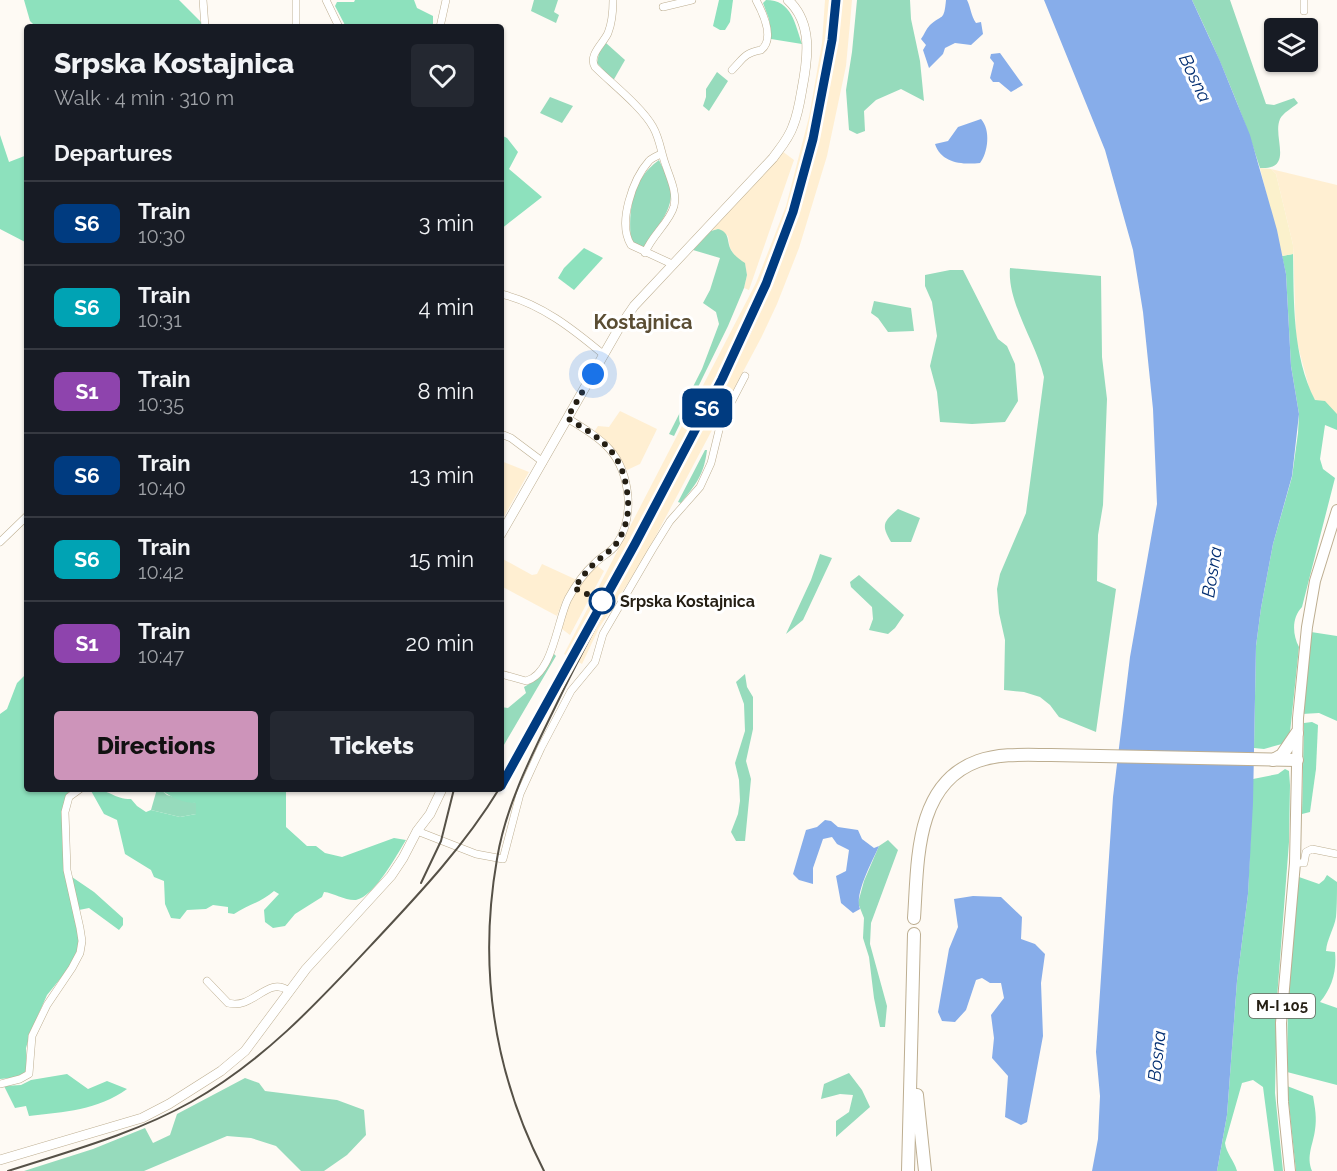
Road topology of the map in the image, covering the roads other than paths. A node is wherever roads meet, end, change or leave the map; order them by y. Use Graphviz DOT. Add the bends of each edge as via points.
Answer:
graph roads {
  1 [pos="203,0"];
  2 [pos="296,0"];
  3 [pos="326,0"];
  4 [pos="446,0"];
  5 [pos="613,0"];
  6 [pos="692,0"];
  7 [pos="756,0"];
  8 [pos="788,0"];
  9 [pos="1304,0"];
  10 [pos="663,7"];
  11 [pos="1304,11"];
  12 [pos="205,24"];
  13 [pos="296,24"];
  14 [pos="338,24"];
  15 [pos="441,24"];
  16 [pos="732,70"];
  17 [pos="661,154"];
  18 [pos="645,253"];
  19 [pos="672,264"];
  20 [pos="504,295"];
  21 [pos="604,355"];
  22 [pos="745,376"];
  23 [pos="567,418"];
  24 [pos="504,435"];
  25 [pos="543,462"];
  26 [pos="1335,515"];
  27 [pos="24,519"];
  28 [pos="504,529"];
  29 [pos="0,542"];
  30 [pos="504,675"];
  31 [pos="1297,733"];
  32 [pos="1273,760"];
  33 [pos="1297,760"];
  34 [pos="76,792"];
  35 [pos="441,792"];
  36 [pos="417,831"];
  37 [pos="1337,854"];
  38 [pos="1295,863"];
  39 [pos="914,918"];
  40 [pos="914,934"];
  41 [pos="207,981"];
  42 [pos="289,991"];
  43 [pos="912,1036"];
  44 [pos="0,1084"];
  45 [pos="910,1115"];
  46 [pos="0,1160"];
  47 [pos="901,1171"];
  48 [pos="908,1171"];
  49 [pos="924,1171"];
  50 [pos="1290,1171"];
  1 -- 12 [label="street"];
  2 -- 13 [label="street"];
  3 -- 14 [label="street"];
  4 -- 15 [label="street"];
  5 -- 17 [label="street" via="608,33 592,62 652,125"];
  6 -- 10 [label="street"];
  7 -- 16 [label="street" via="766,23 766,44 761,51 745,55"];
  8 -- 19 [label="main road" via="800,14 806,35 806,64 794,125 773,158"];
  9 -- 11 [label="street"];
  17 -- 18 [label="street" via="672,181 675,203"];
  17 -- 18 [label="street" via="650,160 627,206 628,242"];
  18 -- 19 [label="street"];
  19 -- 21 [label="main road" via="634,306"];
  20 -- 21 [label="street" via="539,308"];
  21 -- 23 [label="main road"];
  22 -- 36 [label="street" via="720,422 711,463 700,487 670,521 652,550 603,634 595,662 571,691 546,738 520,794 503,859 476,854"];
  23 -- 25 [label="main road"];
  23 -- 30 [label="street" via="598,438 622,468 627,517 616,544 595,562 573,590 559,632 538,675 526,681"];
  24 -- 25 [label="street"];
  25 -- 28 [label="main road"];
  26 -- 31 [label="main road, M-I 105" via="1306,627"];
  27 -- 29 [label="street"];
  31 -- 32 [label="highway" via="1282,755"];
  31 -- 33 [label="main road, M-I 105"];
  32 -- 33 [label="highway"];
  32 -- 39 [label="highway" via="1012,755 962,768 946,783 923,825"];
  33 -- 38 [label="main road, M-I 105"];
  34 -- 44 [label="street" via="69,797 65,812 67,870 82,940 80,953 32,1036 29,1074"];
  35 -- 36 [label="main road"];
  36 -- 42 [label="main road" via="391,876"];
  37 -- 38 [label="street" via="1312,849 1306,852 1304,863"];
  38 -- 50 [label="main road, M-I 105" via="1281,1023"];
  40 -- 43 [label="highway"];
  41 -- 42 [label="street" via="232,1004 255,998 272,987"];
  42 -- 46 [label="main road" via="245,1051 169,1104 117,1127"];
  43 -- 45 [label="highway"];
  43 -- 49 [label="highway"];
  45 -- 47 [label="highway"];
  45 -- 48 [label="highway"];
}
